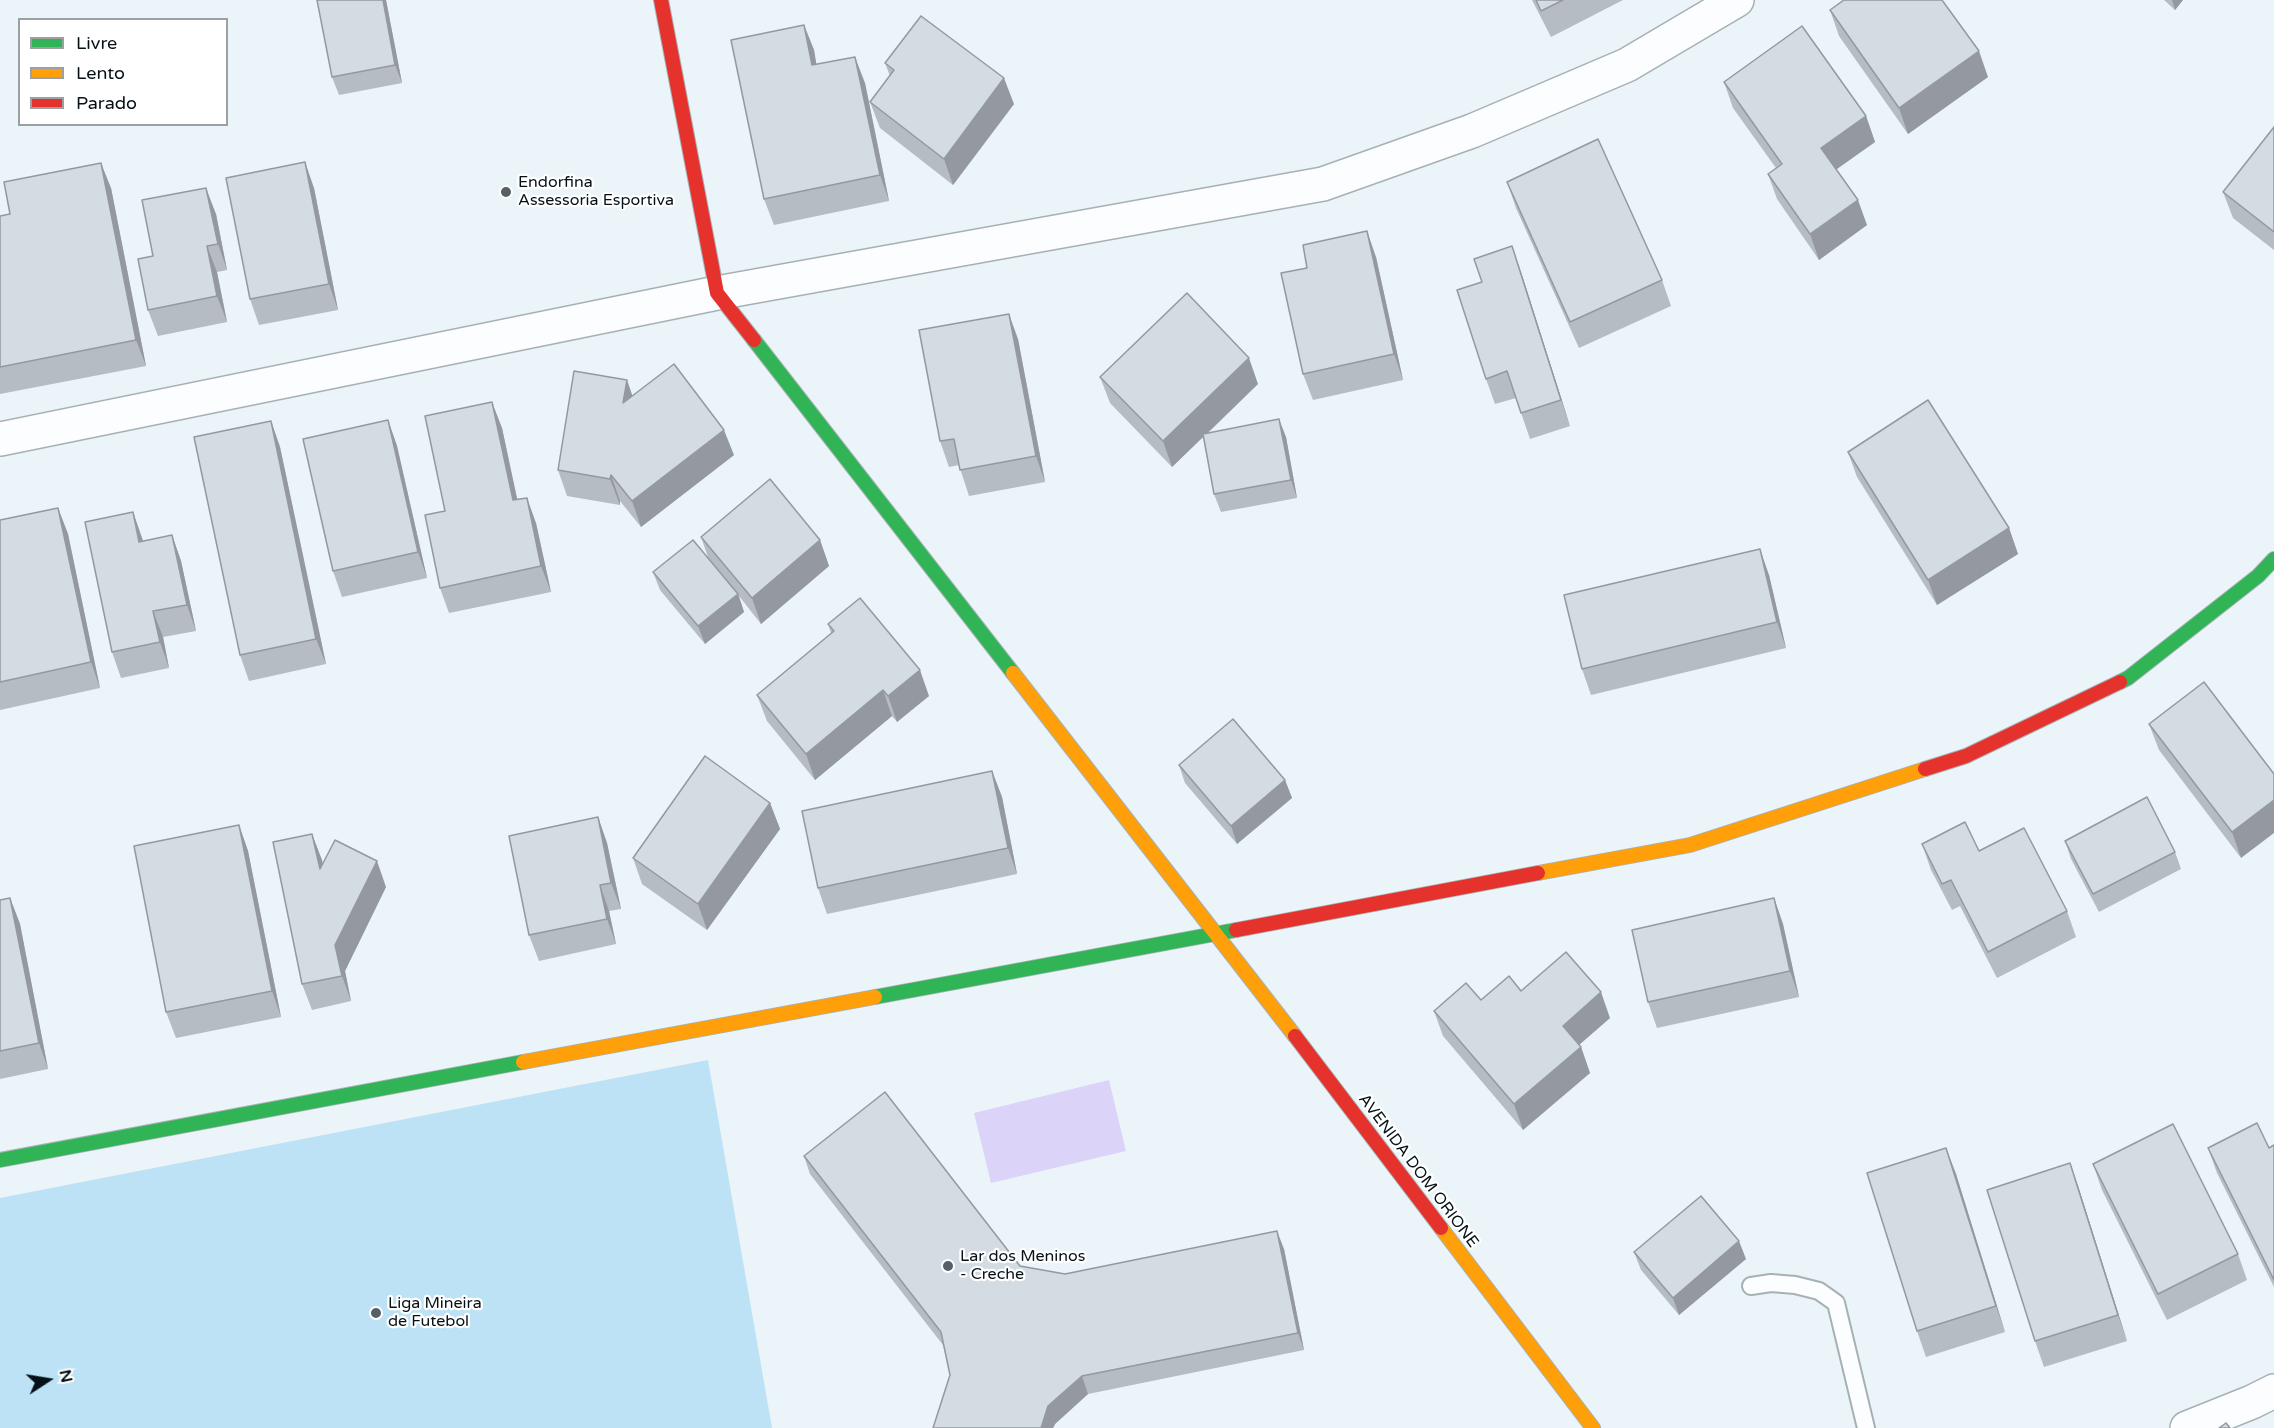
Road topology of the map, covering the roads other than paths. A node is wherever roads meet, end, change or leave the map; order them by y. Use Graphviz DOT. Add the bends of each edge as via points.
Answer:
graph roads {
  1 [pos="661,0"];
  2 [pos="1737,0"];
  3 [pos="717,293"];
  4 [pos="0,439"];
  5 [pos="2274,559"];
  6 [pos="1217,934"];
  7 [pos="0,1160"];
  8 [pos="1751,1286"];
  9 [pos="2274,1391"];
  10 [pos="1593,1428"];
  11 [pos="1866,1428"];
  12 [pos="2187,1428"];
  1 -- 3 [label="street"];
  2 -- 3 [label="street" via="1627,65 1472,131 1323,184"];
  3 -- 4 [label="street"];
  3 -- 6 [label="street, AVENIDA DOM ORIONE"];
  5 -- 6 [label="street" via="2258,576 2128,678 1966,756 1690,845"];
  6 -- 7 [label="street"];
  6 -- 10 [label="street, AVENIDA DOM ORIONE"];
  8 -- 11 [label="lane" via="1795,1285 1819,1291 1836,1303"];
  9 -- 12 [label="street"];
}
